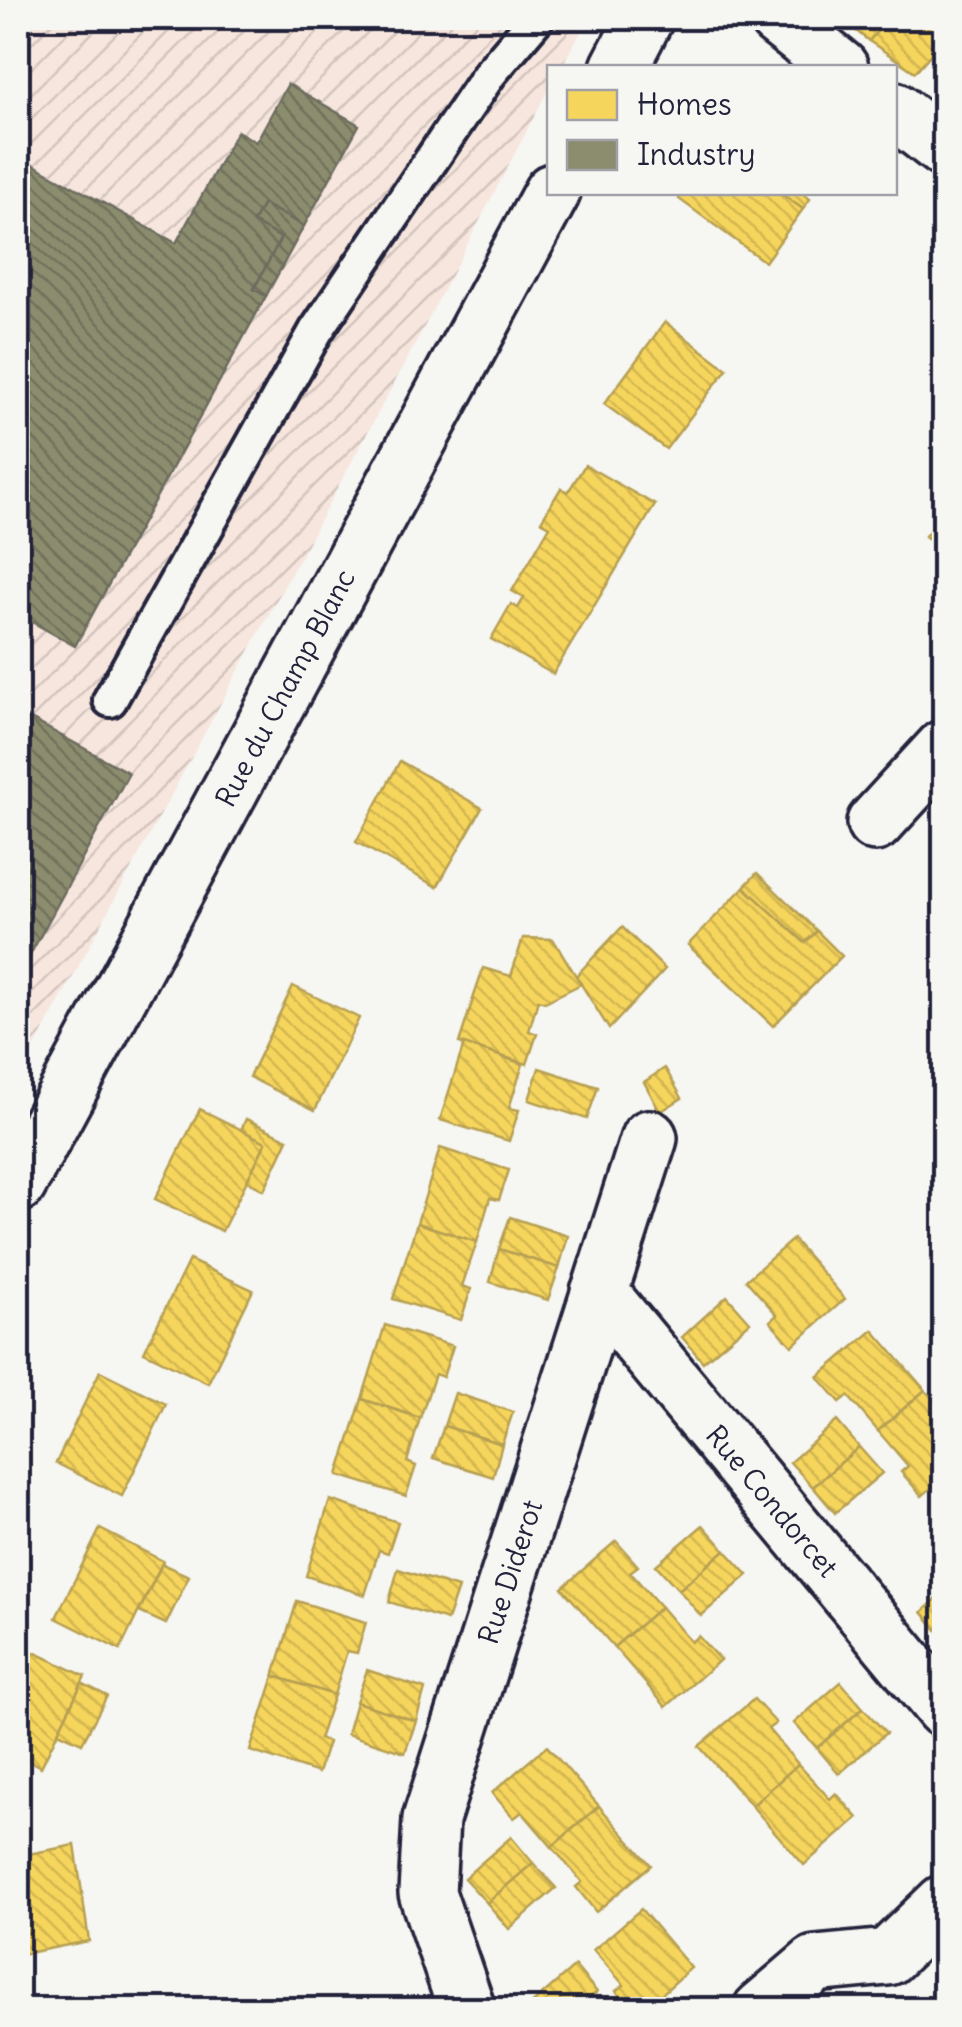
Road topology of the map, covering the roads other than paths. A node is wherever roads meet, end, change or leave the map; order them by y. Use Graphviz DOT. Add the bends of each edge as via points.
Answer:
graph roads {
  1 [pos="537,18"];
  2 [pos="645,18"];
  3 [pos="776,18"];
  4 [pos="621,65"];
  5 [pos="836,65"];
  6 [pos="897,112"];
  7 [pos="944,149"];
  8 [pos="550,195"];
  9 [pos="110,700"];
  10 [pos="944,748"];
  11 [pos="875,823"];
  12 [pos="649,1138"];
  13 [pos="18,1184"];
  14 [pos="599,1292"];
  15 [pos="944,1709"];
  16 [pos="944,1904"];
  17 [pos="467,2010"];
  18 [pos="761,2010"];
  1 -- 9 [label="lane" via="490,73 316,331"];
  2 -- 4 [label="street"];
  3 -- 5 [label="street"];
  6 -- 7 [label="street"];
  8 -- 13 [label="street, Rue du Champ Blanc"];
  10 -- 11 [label="street"];
  12 -- 14 [label="street, Rue Diderot"];
  14 -- 15 [label="street, Rue Condorcet"];
  14 -- 17 [label="street, Rue Diderot" via="431,1819 426,1892"];
  16 -- 18 [label="street" via="888,1957 814,1964"];
}
